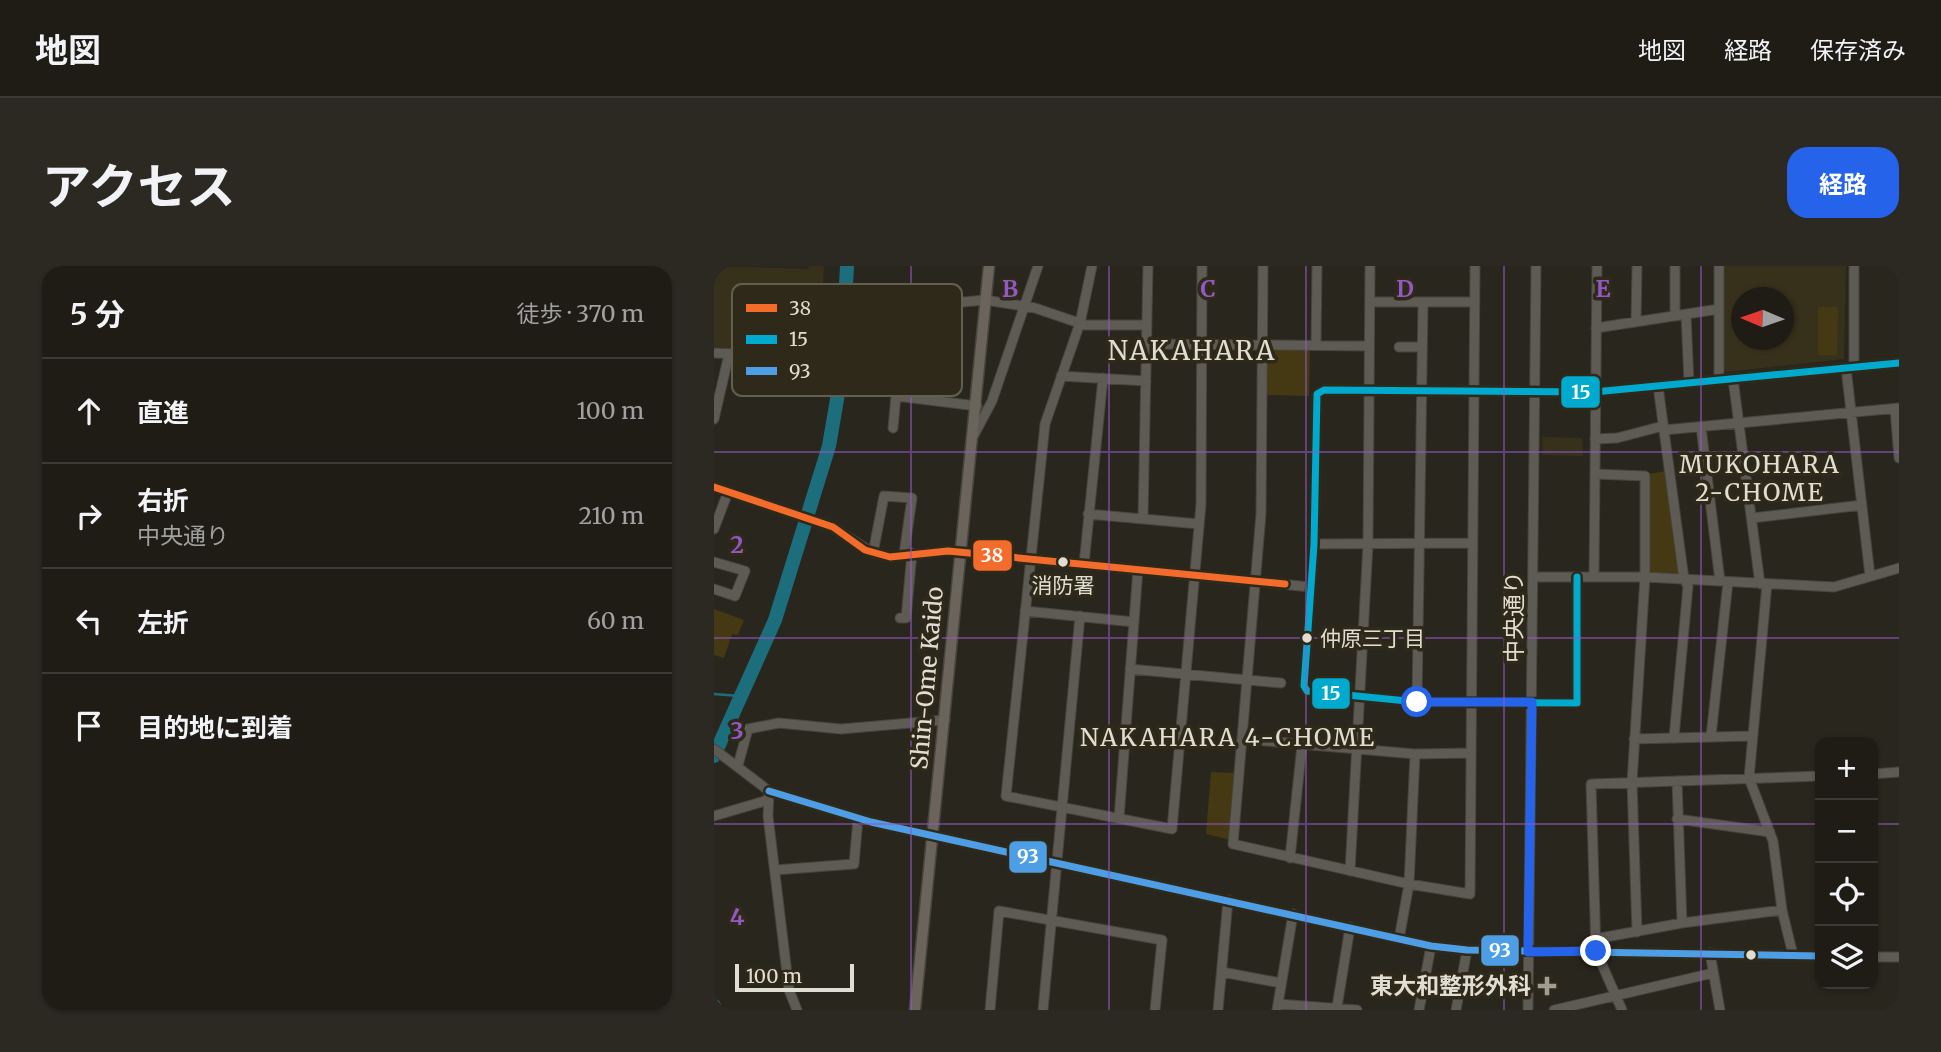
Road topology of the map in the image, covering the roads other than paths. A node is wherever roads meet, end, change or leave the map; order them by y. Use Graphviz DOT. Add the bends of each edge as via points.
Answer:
graph roads {
  1 [pos="989,266"];
  2 [pos="1038,266"];
  3 [pos="1092,266"];
  4 [pos="1148,266"];
  5 [pos="1202,266"];
  6 [pos="1263,266"];
  7 [pos="1317,266"];
  8 [pos="1370,266"];
  9 [pos="1475,266"];
  10 [pos="1536,266"];
  11 [pos="1597,266"];
  12 [pos="1637,266"];
  13 [pos="1675,266"];
  14 [pos="1719,266"];
  15 [pos="1854,266"];
  16 [pos="985,300"];
  17 [pos="962,302"];
  18 [pos="1370,302"];
  19 [pos="1423,302"];
  20 [pos="1475,302"];
  21 [pos="1024,307"];
  22 [pos="1719,309"];
  23 [pos="1686,315"];
  24 [pos="1675,316"];
  25 [pos="1636,322"];
  26 [pos="1080,323"];
  27 [pos="1147,325"];
  28 [pos="1596,328"];
  29 [pos="1147,344"];
  30 [pos="1202,344"];
  31 [pos="1264,345"];
  32 [pos="1316,345"];
  33 [pos="1370,346"];
  34 [pos="1399,347"];
  35 [pos="1422,347"];
  36 [pos="714,353"];
  37 [pos="729,355"];
  38 [pos="732,355"];
  39 [pos="1899,363"];
  40 [pos="1850,367"];
  41 [pos="1061,376"];
  42 [pos="1102,378"];
  43 [pos="1733,379"];
  44 [pos="1719,380"];
  45 [pos="1146,381"];
  46 [pos="1689,383"];
  47 [pos="1658,386"];
  48 [pos="1370,390"];
  49 [pos="1421,391"];
  50 [pos="1474,391"];
  51 [pos="1535,391"];
  52 [pos="1594,392"];
  53 [pos="977,405"];
  54 [pos="1897,408"];
  55 [pos="1851,413"];
  56 [pos="714,419"];
  57 [pos="1738,423"];
  58 [pos="1701,427"];
  59 [pos="893,428"];
  60 [pos="1664,428"];
  61 [pos="974,435"];
  62 [pos="1595,439"];
  63 [pos="1899,457"];
  64 [pos="1595,474"];
  65 [pos="714,487"];
  66 [pos="727,492"];
  67 [pos="1862,505"];
  68 [pos="1088,514"];
  69 [pos="1752,518"];
  70 [pos="1143,519"];
  71 [pos="1199,524"];
  72 [pos="714,529"];
  73 [pos="1421,543"];
  74 [pos="1472,543"];
  75 [pos="1314,544"];
  76 [pos="1368,544"];
  77 [pos="960,552"];
  78 [pos="873,553"];
  79 [pos="908,554"];
  80 [pos="1030,558"];
  81 [pos="714,562"];
  82 [pos="1084,564"];
  83 [pos="1899,568"];
  84 [pos="1138,569"];
  85 [pos="1194,575"];
  86 [pos="1870,576"];
  87 [pos="1534,577"];
  88 [pos="1577,577"];
  89 [pos="1594,577"];
  90 [pos="1645,578"];
  91 [pos="1684,579"];
  92 [pos="1257,581"];
  93 [pos="1724,581"];
  94 [pos="1763,584"];
  95 [pos="1310,587"];
  96 [pos="714,589"];
  97 [pos="1025,611"];
  98 [pos="1080,616"];
  99 [pos="900,618"];
  100 [pos="1134,622"];
  101 [pos="1130,669"];
  102 [pos="1186,674"];
  103 [pos="1248,680"];
  104 [pos="1281,682"];
  105 [pos="1359,697"];
  106 [pos="1417,702"];
  107 [pos="1532,702"];
  108 [pos="1471,703"];
  109 [pos="945,720"];
  110 [pos="1711,736"];
  111 [pos="1752,736"];
  112 [pos="1674,737"];
  113 [pos="1243,739"];
  114 [pos="1633,739"];
  115 [pos="1302,745"];
  116 [pos="714,749"];
  117 [pos="1355,750"];
  118 [pos="1471,753"];
  119 [pos="1415,754"];
  120 [pos="734,762"];
  121 [pos="1899,772"];
  122 [pos="1878,774"];
  123 [pos="1815,776"];
  124 [pos="1749,778"];
  125 [pos="1677,781"];
  126 [pos="1632,782"];
  127 [pos="769,795"];
  128 [pos="1061,807"];
  129 [pos="714,816"];
  130 [pos="1119,818"];
  131 [pos="858,819"];
  132 [pos="1677,819"];
  133 [pos="1770,832"];
  134 [pos="934,834"];
  135 [pos="1290,858"];
  136 [pos="1056,861"];
  137 [pos="775,870"];
  138 [pos="1350,871"];
  139 [pos="1409,884"];
  140 [pos="1228,900"];
  141 [pos="1782,909"];
  142 [pos="1293,914"];
  143 [pos="1050,919"];
  144 [pos="1682,923"];
  145 [pos="1350,927"];
  146 [pos="1637,932"];
  147 [pos="1399,939"];
  148 [pos="1595,939"];
  149 [pos="1431,946"];
  150 [pos="1467,950"];
  151 [pos="1596,951"];
  152 [pos="1528,952"];
  153 [pos="1710,953"];
  154 [pos="1793,955"];
  155 [pos="1815,956"];
  156 [pos="1878,957"];
  157 [pos="1899,957"];
  158 [pos="1222,972"];
  159 [pos="1713,973"];
  160 [pos="1281,983"];
  161 [pos="1615,996"];
  162 [pos="1278,1007"];
  163 [pos="1337,1007"];
  164 [pos="797,1010"];
  165 [pos="915,1010"];
  166 [pos="989,1010"];
  167 [pos="1042,1010"];
  168 [pos="1156,1010"];
  169 [pos="1219,1010"];
  170 [pos="1357,1010"];
  171 [pos="1419,1010"];
  172 [pos="1456,1010"];
  173 [pos="1528,1010"];
  174 [pos="1554,1010"];
  175 [pos="1622,1010"];
  176 [pos="1720,1010"];
  1 -- 16 [label="main road, Shin-Ome Kaido"];
  2 -- 21 [label="street"];
  3 -- 26 [label="street"];
  4 -- 27 [label="street"];
  5 -- 30 [label="street"];
  6 -- 31 [label="street"];
  7 -- 32 [label="street"];
  8 -- 18 [label="street"];
  9 -- 20 [label="street"];
  10 -- 51 [label="street, 中央通り"];
  11 -- 28 [label="street"];
  12 -- 25 [label="street"];
  13 -- 24 [label="street"];
  14 -- 22 [label="street"];
  15 -- 40 [label="street"];
  16 -- 17 [label="street"];
  16 -- 21 [label="street"];
  16 -- 53 [label="main road, Shin-Ome Kaido"];
  18 -- 19 [label="street"];
  18 -- 33 [label="street"];
  19 -- 20 [label="street"];
  19 -- 35 [label="street"];
  20 -- 50 [label="street"];
  21 -- 26 [label="street"];
  21 -- 61 [label="street" via="992,401"];
  22 -- 23 [label="street"];
  22 -- 44 [label="street"];
  23 -- 24 [label="street"];
  23 -- 46 [label="street"];
  24 -- 25 [label="street"];
  25 -- 28 [label="street"];
  26 -- 27 [label="street"];
  26 -- 41 [label="street"];
  27 -- 29 [label="street"];
  28 -- 52 [label="street"];
  29 -- 30 [label="street"];
  29 -- 45 [label="street"];
  30 -- 31 [label="street"];
  30 -- 71 [label="street"];
  31 -- 32 [label="street"];
  31 -- 92 [label="street"];
  32 -- 33 [label="street"];
  33 -- 48 [label="street"];
  34 -- 35 [label="street"];
  35 -- 49 [label="street"];
  36 -- 37 [label="street"];
  37 -- 38 [label="street"];
  37 -- 56 [label="street"];
  39 -- 40 [label="street"];
  40 -- 43 [label="street"];
  40 -- 55 [label="street"];
  41 -- 42 [label="street"];
  41 -- 80 [label="street" via="1045,424"];
  42 -- 45 [label="street"];
  42 -- 68 [label="street"];
  43 -- 44 [label="street"];
  43 -- 57 [label="street"];
  44 -- 46 [label="street"];
  45 -- 70 [label="street"];
  46 -- 47 [label="street"];
  47 -- 52 [label="street"];
  47 -- 60 [label="street"];
  48 -- 49 [label="street"];
  48 -- 75 [label="street" via="1317,394"];
  48 -- 76 [label="street"];
  49 -- 50 [label="street"];
  49 -- 73 [label="street"];
  50 -- 51 [label="street"];
  50 -- 74 [label="street"];
  51 -- 52 [label="street"];
  51 -- 87 [label="street, 中央通り"];
  52 -- 62 [label="street"];
  53 -- 59 [label="street" via="896,396"];
  53 -- 61 [label="main road, Shin-Ome Kaido"];
  54 -- 55 [label="street"];
  54 -- 63 [label="street"];
  55 -- 57 [label="street"];
  55 -- 67 [label="street"];
  57 -- 58 [label="street"];
  57 -- 69 [label="street"];
  58 -- 60 [label="street"];
  58 -- 93 [label="street"];
  60 -- 62 [label="street"];
  60 -- 91 [label="street"];
  61 -- 77 [label="main road, Shin-Ome Kaido"];
  62 -- 64 [label="street"];
  64 -- 89 [label="street"];
  64 -- 90 [label="street" via="1645,476"];
  65 -- 66 [label="street"];
  66 -- 72 [label="street"];
  66 -- 78 [label="street" via="833,527"];
  67 -- 69 [label="street"];
  67 -- 86 [label="street"];
  68 -- 70 [label="street"];
  68 -- 82 [label="street"];
  69 -- 94 [label="street"];
  70 -- 71 [label="street"];
  71 -- 85 [label="street"];
  73 -- 74 [label="street"];
  73 -- 76 [label="street"];
  73 -- 106 [label="street"];
  74 -- 108 [label="street"];
  75 -- 76 [label="street"];
  75 -- 95 [label="street"];
  76 -- 105 [label="street"];
  77 -- 79 [label="street"];
  77 -- 80 [label="street"];
  77 -- 109 [label="main road, Shin-Ome Kaido"];
  78 -- 79 [label="street" via="890,557"];
  78 -- 79 [label="street" via="884,496 912,498"];
  79 -- 99 [label="street" via="906,618"];
  80 -- 82 [label="street"];
  80 -- 97 [label="street"];
  81 -- 96 [label="street" via="745,571 735,596"];
  82 -- 84 [label="street"];
  83 -- 86 [label="street"];
  84 -- 85 [label="street"];
  84 -- 100 [label="street"];
  85 -- 92 [label="street"];
  85 -- 102 [label="street"];
  86 -- 94 [label="street" via="1835,587"];
  87 -- 88 [label="street"];
  87 -- 107 [label="street, 中央通り"];
  88 -- 89 [label="street"];
  88 -- 107 [label="street" via="1577,703"];
  89 -- 90 [label="street"];
  90 -- 91 [label="street"];
  90 -- 114 [label="street"];
  91 -- 93 [label="street"];
  91 -- 112 [label="street" via="1688,586"];
  92 -- 95 [label="street"];
  92 -- 103 [label="street"];
  93 -- 94 [label="street"];
  93 -- 110 [label="street"];
  94 -- 111 [label="street"];
  95 -- 105 [label="street" via="1305,689"];
  97 -- 98 [label="street"];
  97 -- 128 [label="street" via="1006,796"];
  98 -- 100 [label="street"];
  98 -- 128 [label="street"];
  100 -- 101 [label="street"];
  101 -- 102 [label="street"];
  101 -- 130 [label="street"];
  102 -- 103 [label="street"];
  102 -- 130 [label="street" via="1172,829"];
  103 -- 104 [label="street"];
  103 -- 113 [label="street"];
  105 -- 106 [label="street"];
  105 -- 117 [label="street"];
  106 -- 108 [label="street"];
  107 -- 108 [label="street"];
  107 -- 152 [label="street, 中央通り"];
  108 -- 118 [label="street"];
  109 -- 120 [label="street" via="841,729 779,723 748,729"];
  109 -- 134 [label="main road, Shin-Ome Kaido"];
  110 -- 111 [label="street"];
  110 -- 112 [label="street"];
  111 -- 124 [label="street"];
  112 -- 114 [label="street"];
  113 -- 115 [label="street"];
  113 -- 135 [label="street" via="1233,844"];
  114 -- 126 [label="street"];
  115 -- 117 [label="street"];
  115 -- 135 [label="street"];
  116 -- 120 [label="street"];
  117 -- 119 [label="street"];
  117 -- 138 [label="street"];
  118 -- 119 [label="street"];
  118 -- 139 [label="street" via="1470,894"];
  119 -- 139 [label="street"];
  120 -- 127 [label="street"];
  121 -- 122 [label="street"];
  123 -- 124 [label="street"];
  124 -- 125 [label="street"];
  124 -- 133 [label="street"];
  125 -- 126 [label="street"];
  125 -- 132 [label="street"];
  126 -- 146 [label="street"];
  126 -- 148 [label="street" via="1591,784"];
  127 -- 129 [label="street"];
  127 -- 131 [label="street"];
  127 -- 137 [label="street"];
  128 -- 130 [label="street"];
  128 -- 136 [label="street"];
  131 -- 134 [label="street"];
  131 -- 137 [label="street" via="854,864"];
  132 -- 133 [label="street"];
  132 -- 144 [label="street"];
  133 -- 141 [label="street"];
  134 -- 136 [label="street"];
  134 -- 165 [label="main road, Shin-Ome Kaido"];
  135 -- 138 [label="street"];
  136 -- 140 [label="street"];
  136 -- 143 [label="street"];
  137 -- 164 [label="street" via="789,990"];
  138 -- 139 [label="street"];
  139 -- 147 [label="street"];
  140 -- 142 [label="street"];
  140 -- 158 [label="street"];
  141 -- 144 [label="street"];
  141 -- 154 [label="street"];
  142 -- 145 [label="street"];
  142 -- 160 [label="street"];
  143 -- 166 [label="street" via="999,911"];
  143 -- 167 [label="street"];
  143 -- 168 [label="street" via="1162,940"];
  144 -- 146 [label="street"];
  145 -- 147 [label="street"];
  145 -- 163 [label="street"];
  146 -- 148 [label="street"];
  147 -- 149 [label="street"];
  148 -- 151 [label="street"];
  149 -- 150 [label="street"];
  149 -- 171 [label="street"];
  150 -- 152 [label="street"];
  150 -- 172 [label="street"];
  151 -- 152 [label="street"];
  151 -- 153 [label="street"];
  151 -- 161 [label="street"];
  152 -- 173 [label="street, 中央通り"];
  153 -- 154 [label="street"];
  153 -- 159 [label="street"];
  154 -- 155 [label="street"];
  156 -- 157 [label="street"];
  158 -- 160 [label="street"];
  158 -- 169 [label="street"];
  159 -- 161 [label="street"];
  159 -- 176 [label="street"];
  160 -- 162 [label="street"];
  161 -- 174 [label="street"];
  161 -- 175 [label="street"];
  162 -- 163 [label="street"];
  163 -- 170 [label="street"];
}
